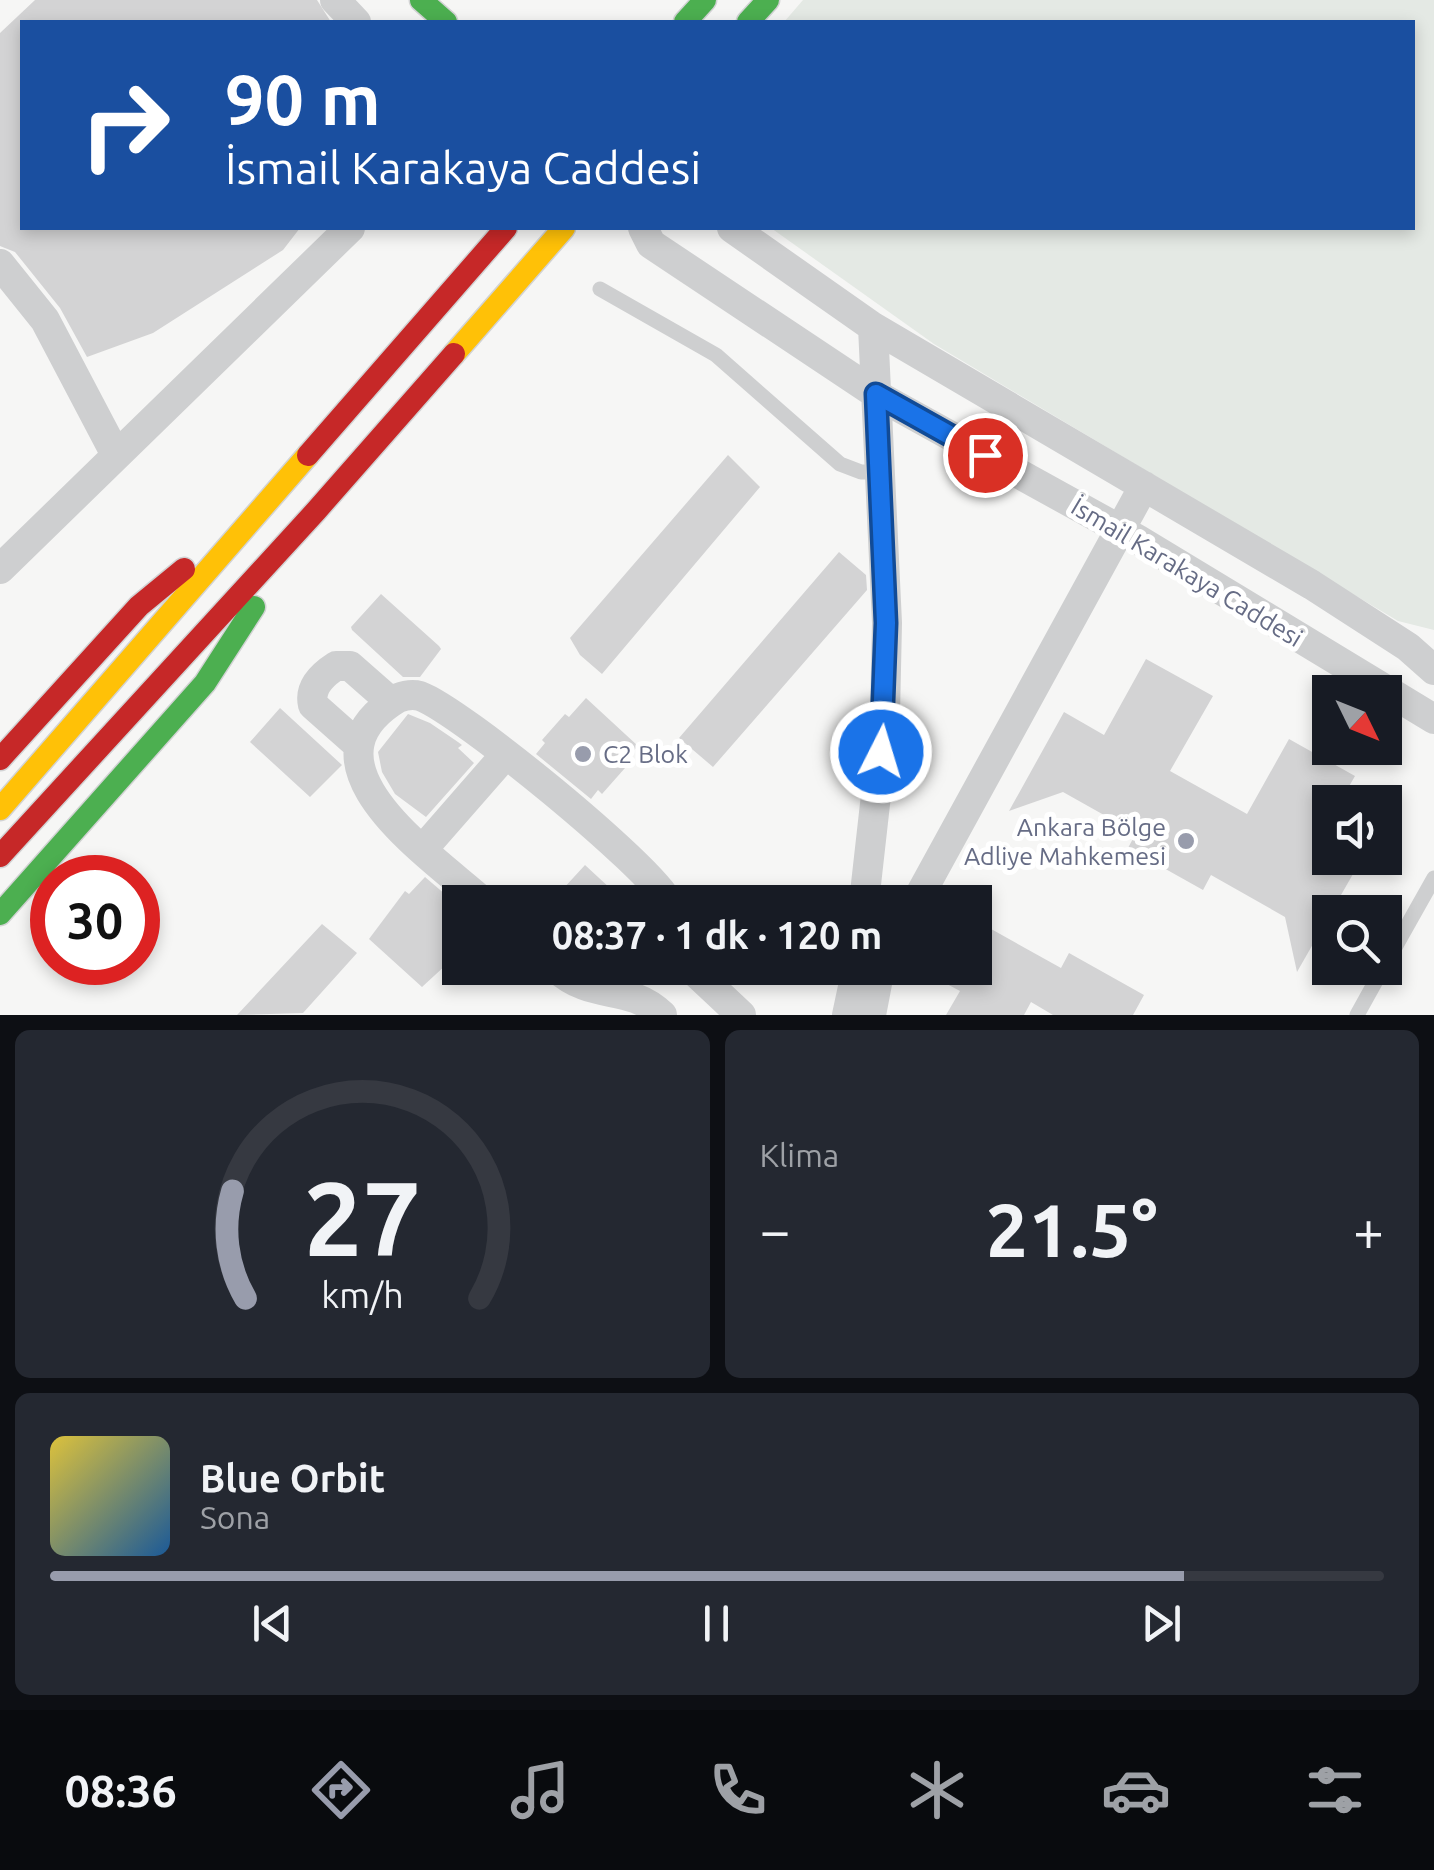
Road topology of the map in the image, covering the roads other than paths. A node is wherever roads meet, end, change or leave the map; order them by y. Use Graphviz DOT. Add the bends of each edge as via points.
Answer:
graph roads {
  1 [pos="334,0"];
  2 [pos="420,0"];
  3 [pos="705,0"];
  4 [pos="768,0"];
  5 [pos="354,20"];
  6 [pos="444,20"];
  7 [pos="687,20"];
  8 [pos="750,20"];
  9 [pos="348,230"];
  10 [pos="504,230"];
  11 [pos="562,230"];
  12 [pos="644,230"];
  13 [pos="735,230"];
  14 [pos="0,264"];
  15 [pos="600,289"];
  16 [pos="873,327"];
  17 [pos="876,394"];
  18 [pos="116,455"];
  19 [pos="880,472"];
  20 [pos="284,486"];
  21 [pos="1144,486"];
  22 [pos="316,511"];
  23 [pos="1120,530"];
  24 [pos="0,569"];
  25 [pos="1434,670"];
  26 [pos="391,702"];
  27 [pos="1434,719"];
  28 [pos="357,744"];
  29 [pos="506,754"];
  30 [pos="0,760"];
  31 [pos="0,808"];
  32 [pos="423,849"];
  33 [pos="0,856"];
  34 [pos="1434,878"];
  35 [pos="464,885"];
  36 [pos="656,885"];
  37 [pos="866,885"];
  38 [pos="925,885"];
  39 [pos="0,914"];
  40 [pos="1402,934"];
  41 [pos="578,985"];
  42 [pos="709,985"];
  43 [pos="853,985"];
  44 [pos="877,985"];
  45 [pos="1373,985"];
  46 [pos="662,1015"];
  47 [pos="742,1015"];
  48 [pos="847,1015"];
  49 [pos="871,1015"];
  50 [pos="1356,1015"];
  1 -- 5 [label="street"];
  2 -- 6 [label="street"];
  3 -- 7 [label="street"];
  4 -- 8 [label="street"];
  9 -- 18 [label="street"];
  10 -- 20 [label="street"];
  11 -- 22 [label="street"];
  12 -- 17 [label="street, İsmail Karakaya Caddesi" via="651,244"];
  13 -- 16 [label="street, İsmail Karakaya Caddesi"];
  14 -- 18 [label="street" via="46,320"];
  15 -- 19 [label="lane" via="716,355 840,464"];
  16 -- 17 [label="street"];
  16 -- 21 [label="street, İsmail Karakaya Caddesi"];
  17 -- 19 [label="street"];
  17 -- 23 [label="street, İsmail Karakaya Caddesi"];
  18 -- 24 [label="street"];
  19 -- 37 [label="street" via="885,714"];
  20 -- 30 [label="street" via="139,606"];
  20 -- 31 [label="street"];
  21 -- 23 [label="street"];
  21 -- 25 [label="street, İsmail Karakaya Caddesi" via="1312,585"];
  22 -- 33 [label="street"];
  22 -- 39 [label="street" via="204,684"];
  23 -- 27 [label="street, İsmail Karakaya Caddesi"];
  23 -- 38 [label="street"];
  26 -- 28 [label="street"];
  26 -- 28 [label="street" via="350,666 336,666 320,679 314,705"];
  26 -- 29 [label="street" via="422,697"];
  28 -- 32 [label="street" via="359,770 376,802"];
  29 -- 32 [label="street"];
  29 -- 36 [label="street"];
  32 -- 35 [label="street"];
  34 -- 40 [label="lane"];
  41 -- 46 [label="street" via="640,998"];
  42 -- 47 [label="street"];
  43 -- 48 [label="street"];
  44 -- 49 [label="street"];
  45 -- 50 [label="lane"];
}
